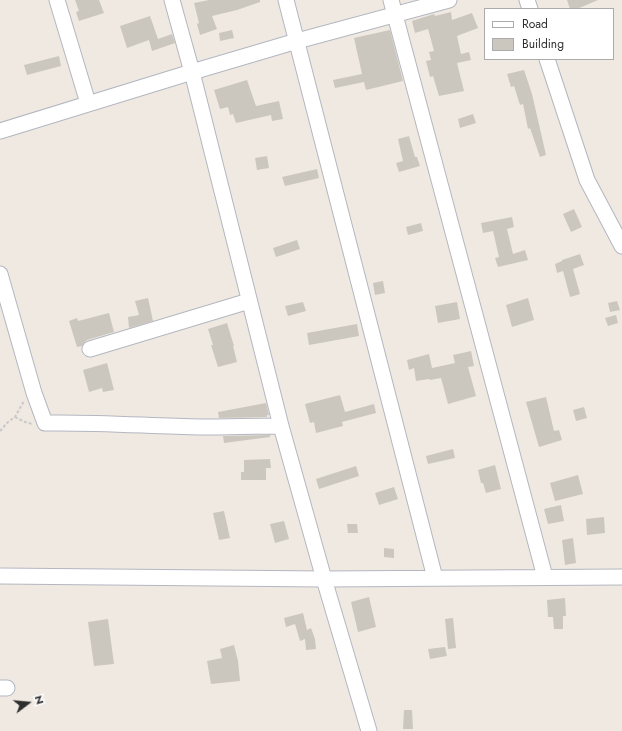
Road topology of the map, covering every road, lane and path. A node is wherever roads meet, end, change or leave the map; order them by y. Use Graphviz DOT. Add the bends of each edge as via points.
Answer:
graph roads {
  1 [pos="57,0"];
  2 [pos="172,0"];
  3 [pos="286,0"];
  4 [pos="391,0"];
  5 [pos="449,0"];
  6 [pos="394,15"];
  7 [pos="297,42"];
  8 [pos="547,60"];
  9 [pos="192,72"];
  10 [pos="88,103"];
  11 [pos="0,131"];
  12 [pos="622,246"];
  13 [pos="0,274"];
  14 [pos="249,301"];
  15 [pos="90,349"];
  16 [pos="45,423"];
  17 [pos="281,426"];
  18 [pos="0,431"];
  19 [pos="0,576"];
  20 [pos="545,577"];
  21 [pos="622,577"];
  22 [pos="435,578"];
  23 [pos="324,579"];
  24 [pos="369,731"];
  1 -- 10 [label="street"];
  2 -- 9 [label="street"];
  3 -- 7 [label="street"];
  4 -- 6 [label="street"];
  5 -- 6 [label="street"];
  6 -- 7 [label="street"];
  6 -- 20 [label="street"];
  7 -- 9 [label="street"];
  7 -- 22 [label="street"];
  8 -- 12 [label="street" via="587,180"];
  9 -- 10 [label="street"];
  9 -- 14 [label="street"];
  10 -- 11 [label="street"];
  13 -- 16 [label="street"];
  14 -- 15 [label="street"];
  14 -- 17 [label="street"];
  16 -- 17 [label="street" via="202,427"];
  16 -- 18 [label="path" via="34,424 15,417"];
  17 -- 23 [label="street"];
  19 -- 23 [label="street"];
  20 -- 21 [label="street"];
  20 -- 22 [label="street"];
  22 -- 23 [label="street"];
  23 -- 24 [label="street"];
}
